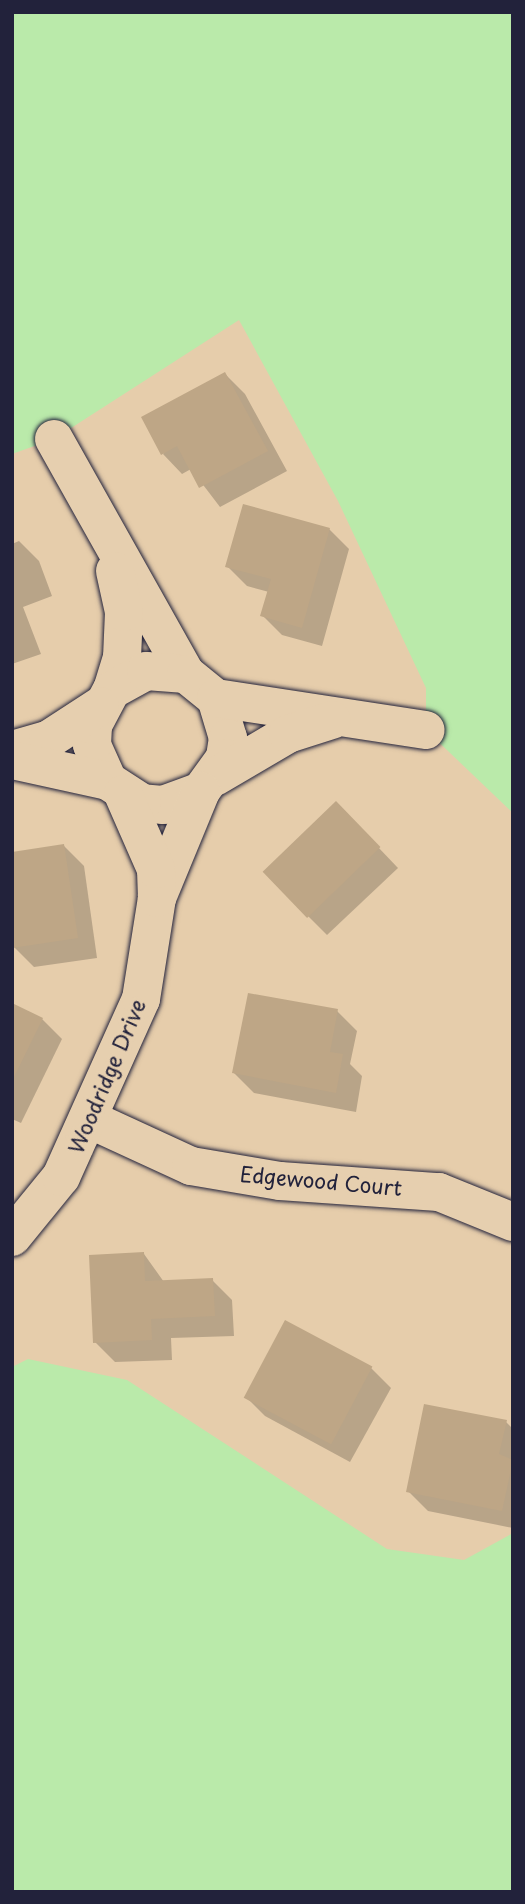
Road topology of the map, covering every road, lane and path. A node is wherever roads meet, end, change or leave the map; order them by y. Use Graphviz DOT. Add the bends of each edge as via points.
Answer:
graph roads {
  1 [pos="54,439"];
  2 [pos="110,548"];
  3 [pos="186,674"];
  4 [pos="106,698"];
  5 [pos="216,698"];
  6 [pos="338,718"];
  7 [pos="426,730"];
  8 [pos="12,750"];
  9 [pos="12,760"];
  10 [pos="208,784"];
  11 [pos="115,787"];
  12 [pos="158,898"];
  13 [pos="91,1120"];
  14 [pos="513,1222"];
  15 [pos="12,1237"];
  1 -- 2 [label="street"];
  2 -- 3 [label="street"];
  2 -- 4 [label="street" via="124,612 122,658"];
  3 -- 4 [label="street" via="146,671"];
  3 -- 5 [label="street"];
  4 -- 8 [label="street" via="48,740"];
  4 -- 11 [label="street" via="92,745"];
  5 -- 6 [label="street"];
  5 -- 10 [label="street" via="228,738"];
  6 -- 7 [label="street"];
  6 -- 10 [label="street" via="288,733"];
  9 -- 11 [label="street"];
  10 -- 11 [label="street" via="163,805"];
  10 -- 12 [label="street, Woodridge Drive"];
  11 -- 12 [label="street, Woodridge Drive" via="146,836"];
  12 -- 13 [label="street, Woodridge Drive" via="141,999"];
  13 -- 14 [label="street, Edgewood Court" via="191,1166 280,1181 439,1192"];
  13 -- 15 [label="street, Woodridge Drive" via="61,1177"];
}
